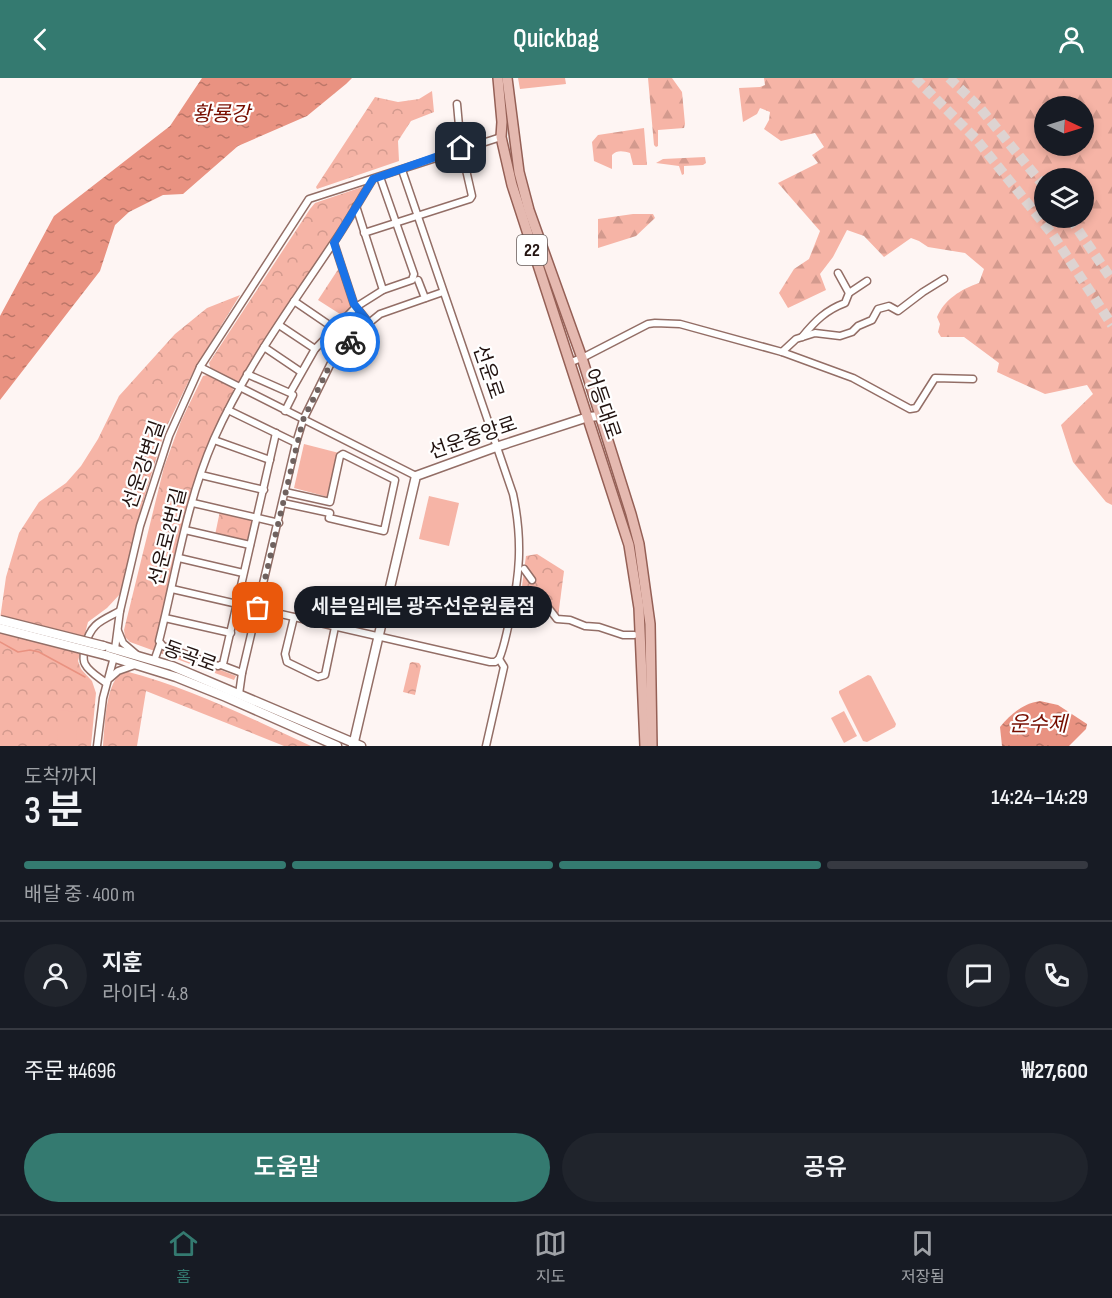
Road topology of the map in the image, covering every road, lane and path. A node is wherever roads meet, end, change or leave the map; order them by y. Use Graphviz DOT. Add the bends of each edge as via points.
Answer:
graph roads {
  1 [pos="498,78"];
  2 [pos="507,78"];
  3 [pos="456,104"];
  4 [pos="501,137"];
  5 [pos="461,148"];
  6 [pos="402,170"];
  7 [pos="376,178"];
  8 [pos="356,206"];
  9 [pos="418,216"];
  10 [pos="397,222"];
  11 [pos="364,233"];
  12 [pos="334,243"];
  13 [pos="838,273"];
  14 [pos="945,279"];
  15 [pos="418,280"];
  16 [pos="867,281"];
  17 [pos="383,290"];
  18 [pos="444,292"];
  19 [pos="849,293"];
  20 [pos="425,298"];
  21 [pos="294,301"];
  22 [pos="356,307"];
  23 [pos="369,323"];
  24 [pos="279,325"];
  25 [pos="334,329"];
  26 [pos="802,337"];
  27 [pos="264,347"];
  28 [pos="315,349"];
  29 [pos="782,352"];
  30 [pos="582,358"];
  31 [pos="569,363"];
  32 [pos="200,367"];
  33 [pos="302,372"];
  34 [pos="247,374"];
  35 [pos="973,379"];
  36 [pos="239,388"];
  37 [pos="293,395"];
  38 [pos="228,410"];
  39 [pos="285,411"];
  40 [pos="600,416"];
  41 [pos="588,417"];
  42 [pos="303,420"];
  43 [pos="276,433"];
  44 [pos="214,440"];
  45 [pos="296,443"];
  46 [pos="496,447"];
  47 [pos="270,460"];
  48 [pos="201,475"];
  49 [pos="416,476"];
  50 [pos="264,490"];
  51 [pos="285,492"];
  52 [pos="193,503"];
  53 [pos="283,503"];
  54 [pos="257,518"];
  55 [pos="279,523"];
  56 [pos="186,530"];
  57 [pos="250,545"];
  58 [pos="179,558"];
  59 [pos="524,569"];
  60 [pos="243,573"];
  61 [pos="532,580"];
  62 [pos="172,589"];
  63 [pos="520,592"];
  64 [pos="237,603"];
  65 [pos="258,608"];
  66 [pos="120,611"];
  67 [pos="294,617"];
  68 [pos="165,618"];
  69 [pos="0,620"];
  70 [pos="118,624"];
  71 [pos="335,627"];
  72 [pos="0,628"];
  73 [pos="231,633"];
  74 [pos="378,635"];
  75 [pos="634,635"];
  76 [pos="160,644"];
  77 [pos="109,652"];
  78 [pos="500,659"];
  79 [pos="150,660"];
  80 [pos="136,664"];
  81 [pos="221,665"];
  82 [pos="242,673"];
  83 [pos="106,683"];
  84 [pos="239,694"];
  85 [pos="356,745"];
  86 [pos="97,746"];
  87 [pos="337,746"];
  88 [pos="486,746"];
  89 [pos="645,746"];
  90 [pos="652,746"];
  1 -- 4 [label="main road, 어등대로 / 22"];
  2 -- 30 [label="main road, 어등대로 / 22" via="519,172 529,210"];
  3 -- 5 [label="street"];
  4 -- 5 [label="street"];
  4 -- 31 [label="main road, 어등대로 / 22" via="521,216"];
  5 -- 6 [label="street"];
  5 -- 9 [label="street" via="470,199"];
  6 -- 7 [label="street"];
  6 -- 9 [label="street, 선운로"];
  7 -- 8 [label="street, 선운로2번길"];
  7 -- 10 [label="street"];
  7 -- 32 [label="street, 선운강변길" via="309,199"];
  8 -- 11 [label="street"];
  8 -- 12 [label="street, 선운로2번길"];
  9 -- 10 [label="street"];
  9 -- 18 [label="street, 선운로"];
  10 -- 11 [label="street"];
  10 -- 17 [label="street" via="413,278"];
  11 -- 17 [label="street"];
  12 -- 21 [label="street, 선운로2번길"];
  12 -- 22 [label="street"];
  13 -- 19 [label="street"];
  14 -- 26 [label="street" via="898,311 889,306 878,309 872,320 852,332"];
  15 -- 20 [label="street"];
  16 -- 19 [label="street"];
  17 -- 22 [label="street"];
  18 -- 20 [label="street"];
  18 -- 46 [label="street, 선운로"];
  19 -- 26 [label="street" via="845,303 829,309"];
  20 -- 23 [label="street" via="380,314"];
  21 -- 24 [label="street, 선운로2번길"];
  21 -- 25 [label="street"];
  22 -- 23 [label="street"];
  22 -- 25 [label="street"];
  23 -- 42 [label="street" via="332,361"];
  24 -- 27 [label="street, 선운로2번길"];
  24 -- 28 [label="street"];
  25 -- 28 [label="street"];
  26 -- 29 [label="street"];
  27 -- 33 [label="street"];
  27 -- 34 [label="street, 선운로2번길"];
  28 -- 33 [label="street"];
  29 -- 30 [label="street" via="680,324 655,322"];
  29 -- 35 [label="street" via="853,378 910,410 916,408 935,378"];
  30 -- 31 [label="street"];
  30 -- 40 [label="main road, 어등대로 / 22"];
  31 -- 41 [label="main road, 어등대로 / 22"];
  32 -- 36 [label="street"];
  32 -- 66 [label="street, 선운강변길" via="168,436 140,526"];
  33 -- 34 [label="street" via="292,392 287,394"];
  34 -- 36 [label="street, 선운로2번길"];
  36 -- 38 [label="street, 선운로2번길"];
  36 -- 39 [label="street"];
  37 -- 39 [label="street"];
  38 -- 43 [label="street"];
  38 -- 44 [label="street, 선운로2번길"];
  39 -- 42 [label="street"];
  40 -- 41 [label="main road, 선운중앙로"];
  40 -- 90 [label="main road, 어등대로 / 22" via="632,514 645,579 650,624"];
  41 -- 46 [label="main road, 선운중앙로"];
  41 -- 89 [label="main road, 어등대로 / 22" via="629,545 639,608"];
  42 -- 45 [label="street"];
  42 -- 49 [label="street"];
  43 -- 45 [label="street"];
  43 -- 47 [label="street"];
  44 -- 47 [label="street"];
  44 -- 48 [label="street, 선운로2번길"];
  45 -- 51 [label="street"];
  46 -- 49 [label="main road, 선운중앙로"];
  46 -- 78 [label="street, 선운로" via="513,494 520,538 517,591"];
  47 -- 50 [label="street"];
  48 -- 50 [label="street"];
  48 -- 52 [label="street, 선운로2번길"];
  49 -- 74 [label="main road, 선운중앙로"];
  50 -- 54 [label="street"];
  51 -- 53 [label="street"];
  51 -- 53 [label="street" via="330,502 343,454 395,480 384,531"];
  52 -- 54 [label="street"];
  52 -- 56 [label="street, 선운로2번길"];
  53 -- 55 [label="street"];
  54 -- 55 [label="street"];
  54 -- 57 [label="street"];
  55 -- 65 [label="street"];
  56 -- 57 [label="street"];
  56 -- 58 [label="street, 선운로2번길"];
  57 -- 60 [label="street"];
  58 -- 60 [label="street"];
  58 -- 62 [label="street, 선운로2번길"];
  59 -- 61 [label="street"];
  60 -- 64 [label="street"];
  62 -- 64 [label="street"];
  62 -- 68 [label="street, 선운로2번길"];
  63 -- 75 [label="street" via="529,603 547,606 557,619"];
  64 -- 65 [label="street"];
  64 -- 73 [label="street"];
  65 -- 67 [label="street"];
  65 -- 82 [label="street"];
  66 -- 70 [label="street, 선운강변길"];
  66 -- 83 [label="street" via="91,629 83,654 87,668"];
  67 -- 71 [label="street"];
  67 -- 71 [label="street" via="285,654 287,662 318,677 325,675"];
  68 -- 73 [label="street"];
  68 -- 76 [label="street, 선운로2번길"];
  69 -- 77 [label="main road, 동곡로, bridge"];
  70 -- 77 [label="street, 선운강변길"];
  70 -- 79 [label="street" via="123,643 133,653"];
  71 -- 74 [label="street"];
  72 -- 77 [label="main road, 동곡로, bridge"];
  73 -- 81 [label="street"];
  74 -- 78 [label="street" via="490,662"];
  74 -- 85 [label="main road, 선운중앙로"];
  76 -- 79 [label="street, 선운로2번길"];
  76 -- 81 [label="street"];
  77 -- 79 [label="main road, 동곡로"];
  77 -- 80 [label="main road, 동곡로"];
  77 -- 83 [label="street, 선운강변길"];
  78 -- 88 [label="street, 선운로" via="504,667"];
  79 -- 84 [label="main road, 동곡로"];
  80 -- 83 [label="street" via="118,671"];
  80 -- 87 [label="main road, 동곡로" via="226,697"];
  81 -- 82 [label="street"];
  82 -- 84 [label="street"];
  83 -- 86 [label="street"];
  84 -- 85 [label="main road, 동곡로"];
}
